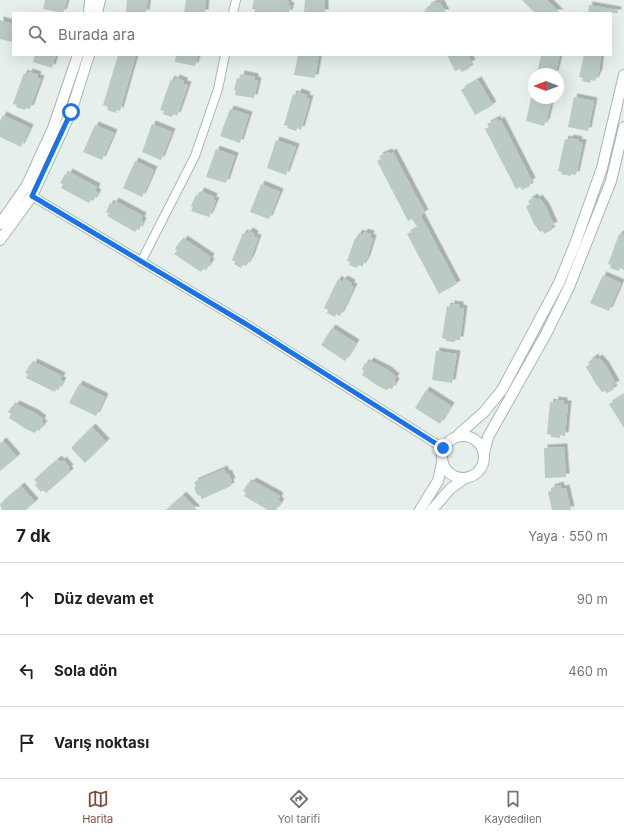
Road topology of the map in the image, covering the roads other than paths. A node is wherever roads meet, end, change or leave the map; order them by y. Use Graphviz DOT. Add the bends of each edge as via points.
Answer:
graph roads {
  1 [pos="90,0"];
  2 [pos="100,0"];
  3 [pos="236,0"];
  4 [pos="89,12"];
  5 [pos="98,12"];
  6 [pos="233,12"];
  7 [pos="78,56"];
  8 [pos="89,56"];
  9 [pos="225,56"];
  10 [pos="624,75"];
  11 [pos="624,127"];
  12 [pos="32,196"];
  13 [pos="0,224"];
  14 [pos="0,240"];
  15 [pos="141,262"];
  16 [pos="458,436"];
  17 [pos="443,448"];
  18 [pos="484,453"];
  19 [pos="442,463"];
  20 [pos="465,478"];
  21 [pos="420,510"];
  22 [pos="432,510"];
  1 -- 4 [label="street"];
  2 -- 5 [label="street"];
  3 -- 6 [label="street"];
  7 -- 13 [label="street" via="53,128 27,185"];
  8 -- 12 [label="street" via="71,112"];
  9 -- 15 [label="street" via="218,89 195,156"];
  10 -- 16 [label="street" via="602,168 559,283 502,390 484,412"];
  11 -- 18 [label="street" via="611,181 569,287 546,334 488,437"];
  12 -- 14 [label="street"];
  12 -- 15 [label="street"];
  15 -- 17 [label="street" via="252,328"];
  16 -- 17 [label="street" via="447,442"];
  16 -- 18 [label="street" via="472,437 482,446"];
  17 -- 19 [label="street"];
  18 -- 20 [label="street" via="482,466 478,472"];
  19 -- 20 [label="street" via="451,475"];
  19 -- 21 [label="street" via="438,481"];
  20 -- 22 [label="street" via="450,489"];
}
